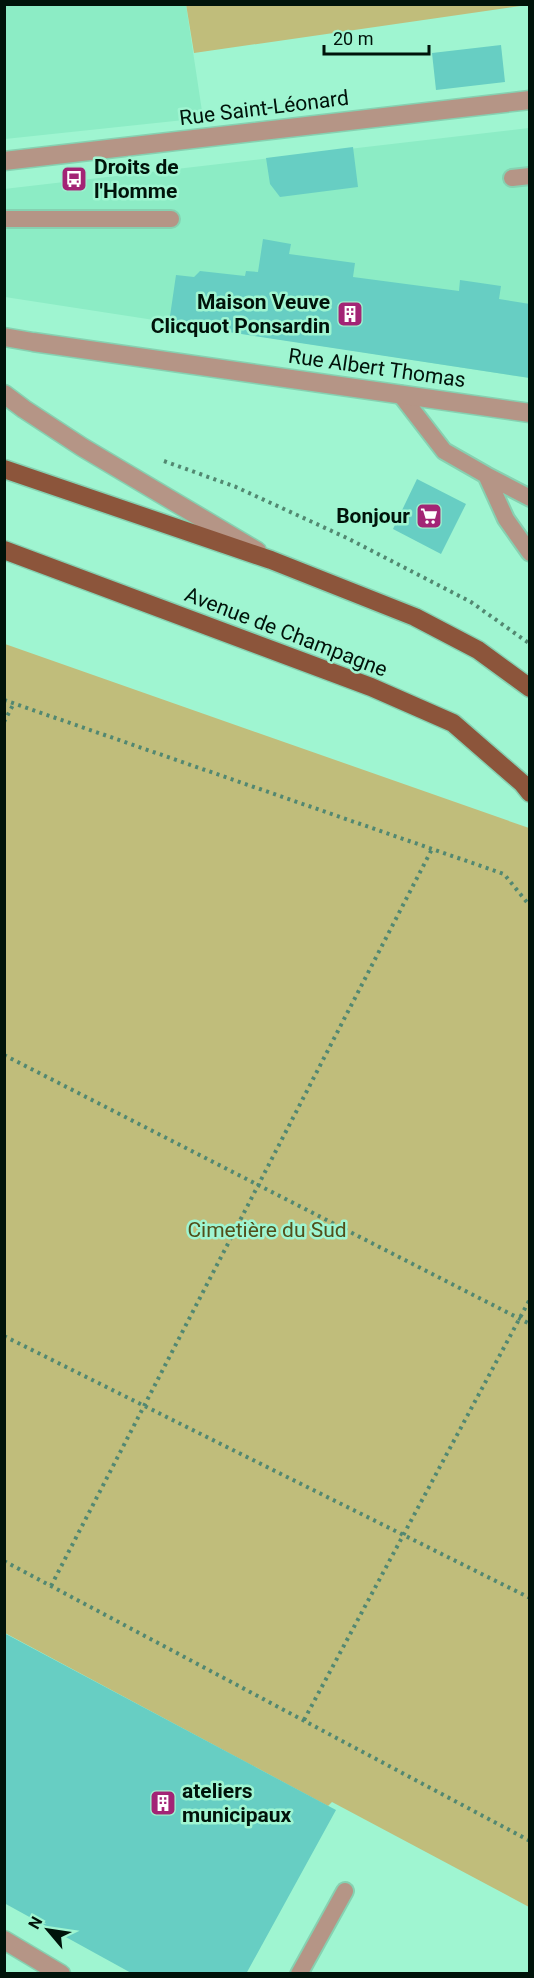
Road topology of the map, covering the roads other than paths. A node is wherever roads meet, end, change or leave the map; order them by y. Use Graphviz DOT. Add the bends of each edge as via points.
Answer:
graph roads {
  1 [pos="530,100"];
  2 [pos="4,161"];
  3 [pos="530,176"];
  4 [pos="512,178"];
  5 [pos="4,219"];
  6 [pos="171,219"];
  7 [pos="4,337"];
  8 [pos="4,394"];
  9 [pos="400,394"];
  10 [pos="530,413"];
  11 [pos="4,469"];
  12 [pos="486,475"];
  13 [pos="530,498"];
  14 [pos="4,550"];
  15 [pos="530,553"];
  16 [pos="271,560"];
  17 [pos="530,688"];
  18 [pos="530,793"];
  19 [pos="345,1891"];
  20 [pos="4,1940"];
  21 [pos="62,1974"];
  22 [pos="299,1974"];
  1 -- 2 [label="street, Rue Saint-Léonard"];
  3 -- 4 [label="lane"];
  5 -- 6 [label="lane"];
  7 -- 9 [label="street, Rue Albert Thomas"];
  8 -- 16 [label="street" via="82,447"];
  9 -- 10 [label="street, Rue Albert Thomas"];
  9 -- 12 [label="lane" via="444,451"];
  11 -- 16 [label="main road"];
  12 -- 13 [label="lane"];
  12 -- 15 [label="lane" via="506,519"];
  14 -- 18 [label="main road, Avenue de Champagne" via="371,687 453,723"];
  16 -- 17 [label="main road" via="415,617 478,650"];
  19 -- 22 [label="lane"];
  20 -- 21 [label="street"];
}
